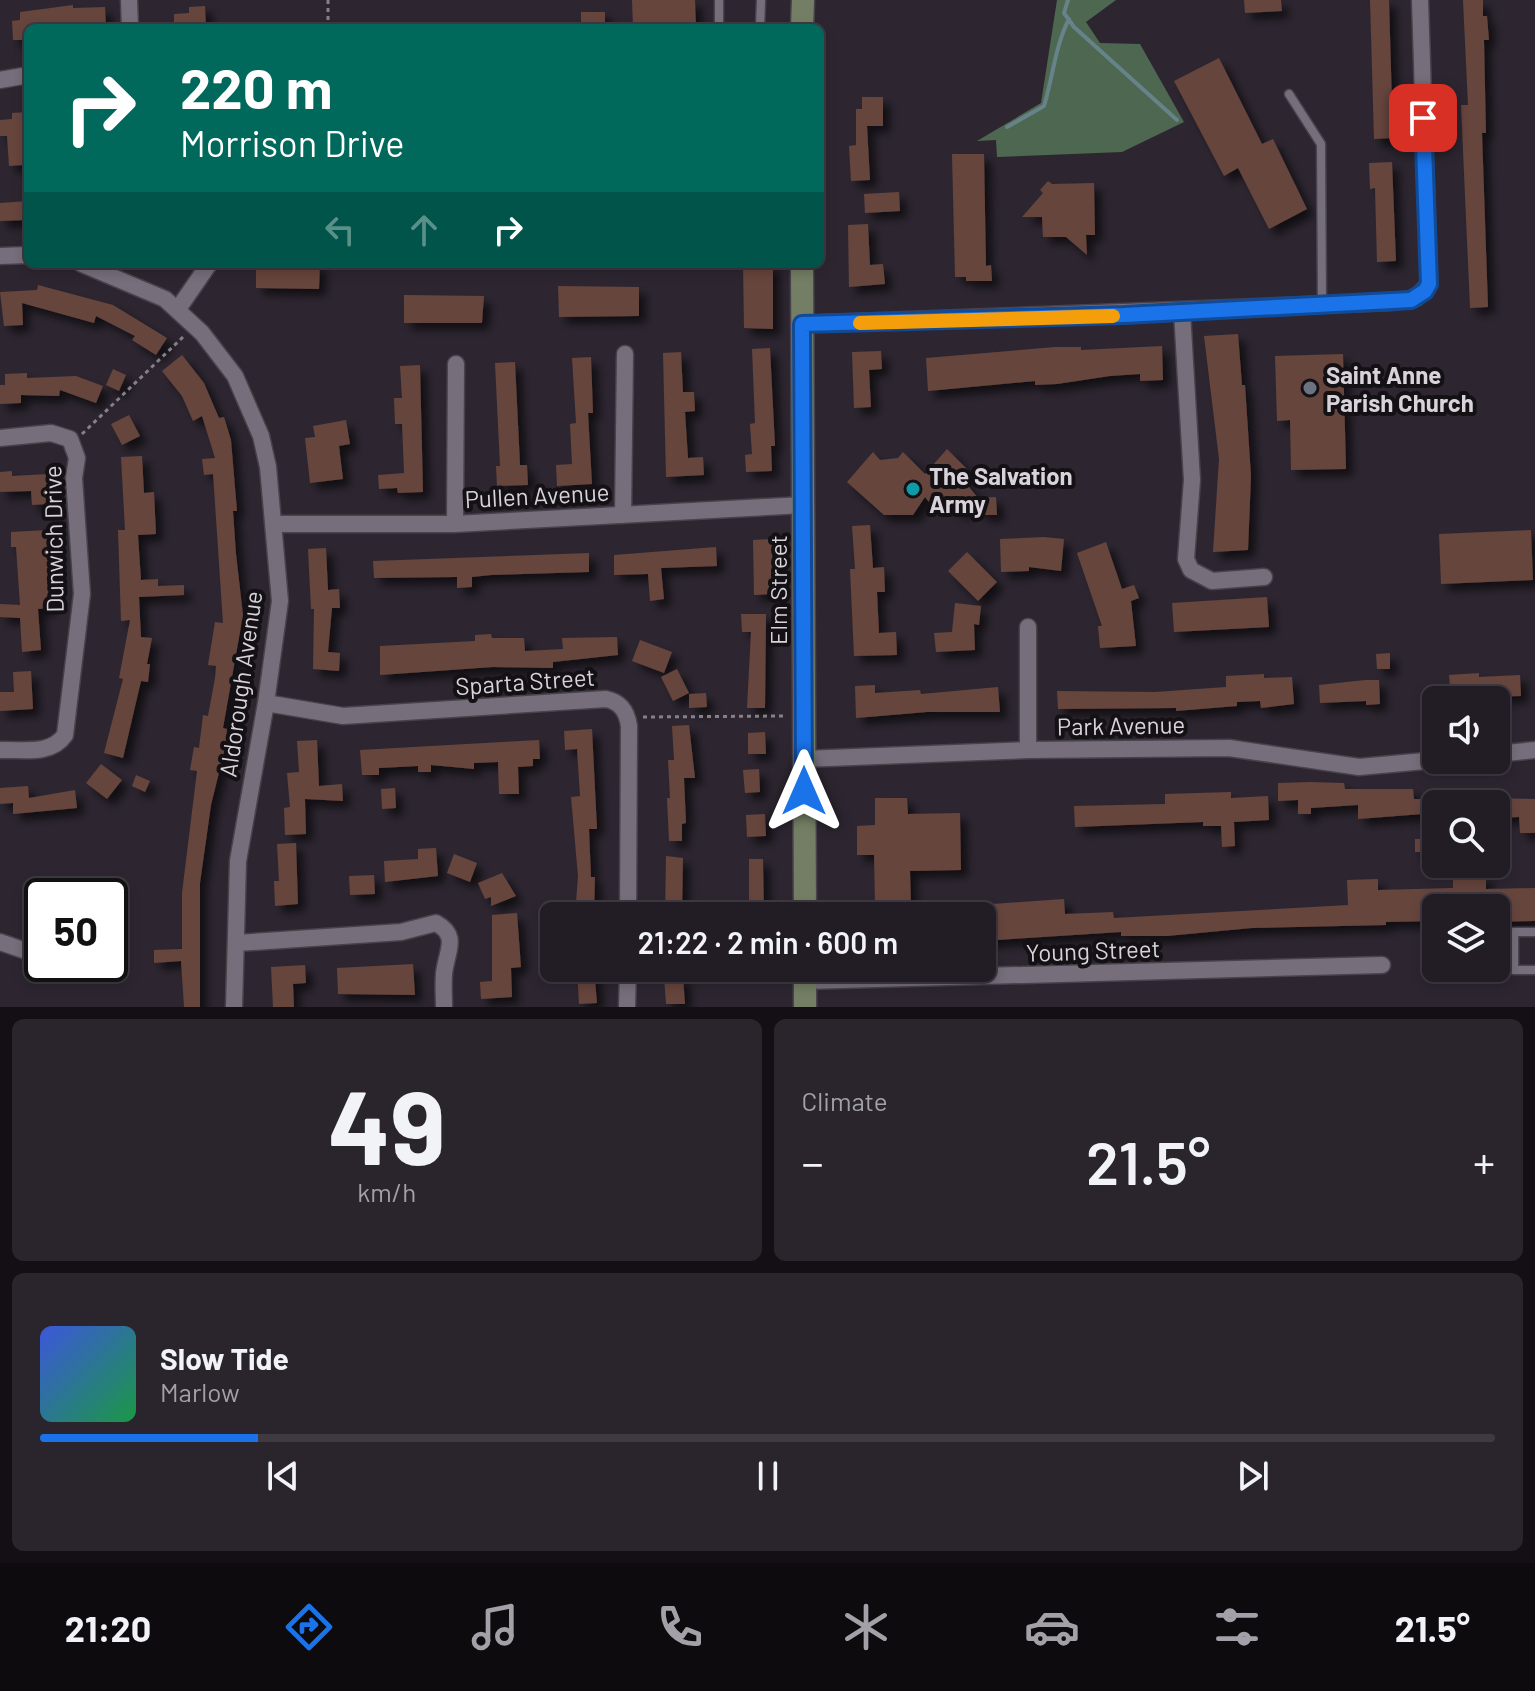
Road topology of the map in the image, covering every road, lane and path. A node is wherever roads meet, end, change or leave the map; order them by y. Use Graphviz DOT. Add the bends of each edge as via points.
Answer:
graph roads {
  1 [pos="129,0"];
  2 [pos="328,0"];
  3 [pos="719,0"];
  4 [pos="761,0"];
  5 [pos="803,0"];
  6 [pos="1420,0"];
  7 [pos="130,24"];
  8 [pos="328,24"];
  9 [pos="719,24"];
  10 [pos="760,24"];
  11 [pos="802,24"];
  12 [pos="24,76"];
  13 [pos="0,80"];
  14 [pos="1289,94"];
  15 [pos="24,255"];
  16 [pos="0,256"];
  17 [pos="93,268"];
  18 [pos="206,268"];
  19 [pos="802,268"];
  20 [pos="1322,306"];
  21 [pos="178,309"];
  22 [pos="1182,312"];
  23 [pos="802,324"];
  24 [pos="195,326"];
  25 [pos="625,354"];
  26 [pos="456,364"];
  27 [pos="0,438"];
  28 [pos="72,444"];
  29 [pos="803,505"];
  30 [pos="623,515"];
  31 [pos="273,524"];
  32 [pos="455,524"];
  33 [pos="1264,577"];
  34 [pos="1028,627"];
  35 [pos="266,703"];
  36 [pos="784,716"];
  37 [pos="641,717"];
  38 [pos="0,750"];
  39 [pos="1028,750"];
  40 [pos="1535,750"];
  41 [pos="1510,753"];
  42 [pos="804,759"];
  43 [pos="1422,761"];
  44 [pos="628,902"];
  45 [pos="805,902"];
  46 [pos="1535,932"];
  47 [pos="0,942"];
  48 [pos="237,943"];
  49 [pos="24,950"];
  50 [pos="1382,965"];
  51 [pos="1535,970"];
  52 [pos="996,972"];
  53 [pos="628,982"];
  54 [pos="805,982"];
  55 [pos="234,1007"];
  56 [pos="444,1007"];
  57 [pos="627,1007"];
  58 [pos="805,1007"];
  1 -- 7 [label="street"];
  2 -- 8 [label="path"];
  3 -- 9 [label="lane"];
  4 -- 10 [label="lane"];
  5 -- 11 [label="main road"];
  6 -- 20 [label="street" via="1429,284 1420,295 1402,302"];
  12 -- 13 [label="street"];
  14 -- 20 [label="lane" via="1321,144"];
  15 -- 16 [label="street"];
  17 -- 21 [label="street, Aldorough Avenue"];
  18 -- 21 [label="street"];
  19 -- 23 [label="main road, Elm Street"];
  20 -- 22 [label="street"];
  21 -- 24 [label="street, Aldorough Avenue"];
  22 -- 23 [label="street"];
  22 -- 33 [label="street" via="1192,480 1186,559 1191,570 1212,581"];
  23 -- 29 [label="main road, Elm Street"];
  24 -- 28 [label="path"];
  24 -- 31 [label="street, Aldorough Avenue" via="235,376 250,408 268,467"];
  25 -- 30 [label="street"];
  26 -- 32 [label="street"];
  27 -- 28 [label="street, Dunwich Drive" via="51,433"];
  28 -- 38 [label="street, Dunwich Drive" via="77,458 82,594 67,727 51,748"];
  29 -- 30 [label="street, Pullen Avenue"];
  29 -- 42 [label="main road, Elm Street"];
  30 -- 32 [label="street, Pullen Avenue"];
  31 -- 32 [label="street, Pullen Avenue"];
  31 -- 35 [label="street, Aldorough Avenue" via="280,601"];
  34 -- 39 [label="street"];
  35 -- 44 [label="street, Sparta Street" via="343,716 606,699 617,703 629,726"];
  35 -- 48 [label="street, Aldorough Avenue" via="238,861"];
  36 -- 37 [label="path"];
  39 -- 42 [label="street, Park Avenue"];
  39 -- 43 [label="street, Park Avenue" via="1229,748 1359,767"];
  40 -- 41 [label="street"];
  42 -- 45 [label="main road, Elm Street"];
  46 -- 51 [label="lane" via="1514,932 1514,970"];
  47 -- 49 [label="street"];
  48 -- 55 [label="street, Aldorough Avenue"];
  48 -- 56 [label="street" via="401,932 436,923 452,939 444,972"];
  50 -- 52 [label="street, Young Street"];
  53 -- 57 [label="street"];
  54 -- 58 [label="main road"];
}
